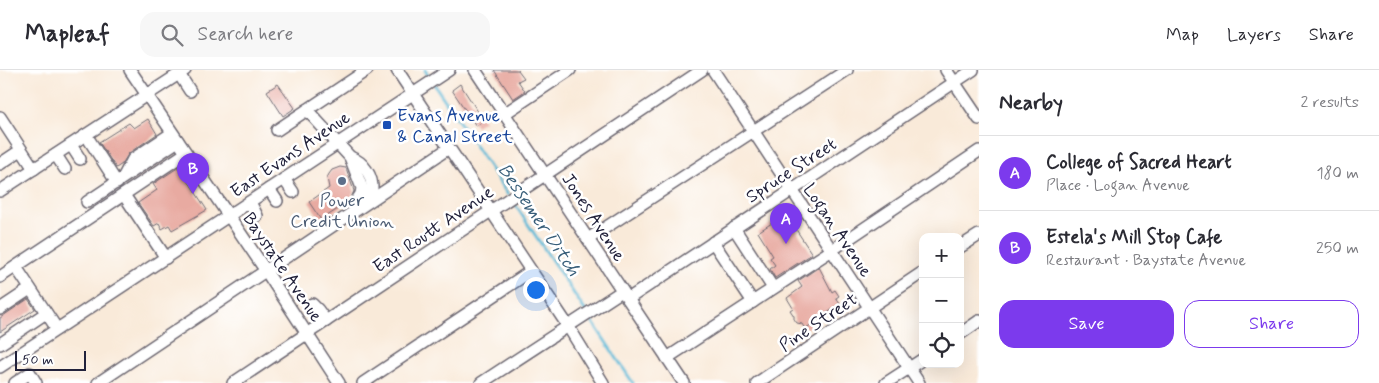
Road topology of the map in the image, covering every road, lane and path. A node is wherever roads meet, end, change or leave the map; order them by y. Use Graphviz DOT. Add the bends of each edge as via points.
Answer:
graph roads {
  1 [pos="130,70"];
  2 [pos="367,70"];
  3 [pos="397,70"];
  4 [pos="449,70"];
  5 [pos="475,70"];
  6 [pos="570,70"];
  7 [pos="702,70"];
  8 [pos="713,70"];
  9 [pos="847,70"];
  10 [pos="946,70"];
  11 [pos="974,70"];
  12 [pos="182,72"];
  13 [pos="954,82"];
  14 [pos="190,91"];
  15 [pos="413,94"];
  16 [pos="147,95"];
  17 [pos="307,110"];
  18 [pos="504,114"];
  19 [pos="0,118"];
  20 [pos="979,120"];
  21 [pos="277,130"];
  22 [pos="753,132"];
  23 [pos="86,135"];
  24 [pos="178,142"];
  25 [pos="337,144"];
  26 [pos="71,145"];
  27 [pos="449,148"];
  28 [pos="21,150"];
  29 [pos="979,151"];
  30 [pos="56,155"];
  31 [pos="80,159"];
  32 [pos="0,164"];
  33 [pos="34,169"];
  34 [pos="65,169"];
  35 [pos="287,174"];
  36 [pos="545,175"];
  37 [pos="120,181"];
  38 [pos="270,189"];
  39 [pos="791,190"];
  40 [pos="0,191"];
  41 [pos="293,192"];
  42 [pos="124,195"];
  43 [pos="88,202"];
  44 [pos="250,202"];
  45 [pos="277,202"];
  46 [pos="490,211"];
  47 [pos="228,216"];
  48 [pos="257,216"];
  49 [pos="734,228"];
  50 [pos="979,235"];
  51 [pos="588,239"];
  52 [pos="713,242"];
  53 [pos="964,244"];
  54 [pos="832,250"];
  55 [pos="166,258"];
  56 [pos="282,260"];
  57 [pos="16,267"];
  58 [pos="266,271"];
  59 [pos="531,271"];
  60 [pos="919,275"];
  61 [pos="0,277"];
  62 [pos="773,288"];
  63 [pos="30,289"];
  64 [pos="625,295"];
  65 [pos="753,302"];
  66 [pos="312,304"];
  67 [pos="869,308"];
  68 [pos="0,309"];
  69 [pos="46,313"];
  70 [pos="326,321"];
  71 [pos="979,321"];
  72 [pos="568,326"];
  73 [pos="57,329"];
  74 [pos="20,330"];
  75 [pos="964,331"];
  76 [pos="307,334"];
  77 [pos="0,344"];
  78 [pos="30,347"];
  79 [pos="667,358"];
  80 [pos="919,362"];
  81 [pos="1,363"];
  82 [pos="909,368"];
  83 [pos="15,383"];
  84 [pos="36,383"];
  85 [pos="98,383"];
  86 [pos="233,383"];
  87 [pos="338,383"];
  88 [pos="363,383"];
  89 [pos="481,383"];
  90 [pos="603,383"];
  91 [pos="684,383"];
  92 [pos="757,383"];
  93 [pos="886,383"];
  94 [pos="919,383"];
  1 -- 16 [label="street, Baystate Avenue"];
  2 -- 17 [label="street"];
  3 -- 15 [label="street"];
  4 -- 15 [label="street, East Evans Avenue"];
  5 -- 18 [label="street, Jones Avenue"];
  6 -- 18 [label="street"];
  7 -- 36 [label="street, East Routt Avenue"];
  8 -- 22 [label="street, Logan Avenue"];
  9 -- 22 [label="street"];
  10 -- 13 [label="street"];
  11 -- 13 [label="street, Spruce Street"];
  12 -- 14 [label="street"];
  12 -- 16 [label="street"];
  13 -- 20 [label="street"];
  13 -- 39 [label="street, Spruce Street"];
  15 -- 25 [label="street, East Evans Avenue"];
  15 -- 27 [label="street"];
  16 -- 23 [label="street"];
  16 -- 24 [label="street, Baystate Avenue"];
  17 -- 21 [label="street"];
  17 -- 25 [label="street"];
  18 -- 36 [label="street, Jones Avenue"];
  19 -- 28 [label="street"];
  22 -- 39 [label="street, Logan Avenue"];
  22 -- 51 [label="street"];
  23 -- 26 [label="street"];
  23 -- 37 [label="street"];
  24 -- 37 [label="street" via="133,159"];
  24 -- 42 [label="street"];
  24 -- 47 [label="street, Baystate Avenue"];
  25 -- 35 [label="street, East Evans Avenue"];
  25 -- 56 [label="street" via="350,157 362,188 360,199 281,252"];
  26 -- 30 [label="street"];
  26 -- 31 [label="street"];
  27 -- 46 [label="street"];
  27 -- 56 [label="street"];
  28 -- 32 [label="street"];
  28 -- 33 [label="street"];
  29 -- 54 [label="street"];
  30 -- 33 [label="street"];
  30 -- 34 [label="street"];
  33 -- 40 [label="street"];
  35 -- 38 [label="street, East Evans Avenue"];
  35 -- 41 [label="street"];
  36 -- 46 [label="street, East Routt Avenue"];
  36 -- 51 [label="street, Jones Avenue"];
  37 -- 43 [label="street"];
  38 -- 44 [label="street, East Evans Avenue"];
  38 -- 45 [label="street"];
  39 -- 49 [label="street, Spruce Street"];
  39 -- 54 [label="street, Logan Avenue"];
  42 -- 55 [label="street"];
  42 -- 57 [label="street"];
  44 -- 47 [label="street, East Evans Avenue"];
  44 -- 48 [label="street"];
  46 -- 59 [label="street"];
  46 -- 70 [label="street, East Routt Avenue"];
  47 -- 55 [label="street, East Evans Avenue"];
  47 -- 58 [label="street, Baystate Avenue"];
  49 -- 52 [label="street, Spruce Street"];
  49 -- 62 [label="street"];
  50 -- 53 [label="street"];
  51 -- 64 [label="street, Jones Avenue"];
  52 -- 64 [label="street, Spruce Street"];
  52 -- 65 [label="street"];
  54 -- 62 [label="street"];
  54 -- 67 [label="street, Logan Avenue"];
  55 -- 73 [label="street, East Evans Avenue"];
  56 -- 58 [label="street"];
  57 -- 61 [label="street"];
  57 -- 63 [label="street"];
  58 -- 76 [label="street, Baystate Avenue"];
  58 -- 85 [label="street"];
  59 -- 72 [label="street"];
  59 -- 88 [label="street"];
  60 -- 67 [label="street, Pine Street"];
  62 -- 65 [label="street"];
  63 -- 68 [label="street"];
  63 -- 69 [label="street"];
  64 -- 72 [label="street, Spruce Street"];
  64 -- 79 [label="street, Jones Avenue"];
  65 -- 79 [label="street"];
  66 -- 70 [label="street"];
  67 -- 82 [label="street, Logan Avenue"];
  67 -- 92 [label="street, Pine Street"];
  69 -- 73 [label="street"];
  69 -- 74 [label="street"];
  70 -- 76 [label="street, East Routt Avenue"];
  71 -- 75 [label="street"];
  72 -- 89 [label="street, Spruce Street"];
  72 -- 90 [label="street"];
  73 -- 78 [label="street, East Evans Avenue"];
  74 -- 77 [label="street"];
  74 -- 78 [label="street"];
  76 -- 86 [label="street, East Routt Avenue"];
  76 -- 87 [label="street, Baystate Avenue"];
  78 -- 81 [label="street, East Evans Avenue"];
  79 -- 91 [label="street, Jones Avenue"];
  80 -- 82 [label="street"];
  82 -- 93 [label="street"];
  82 -- 94 [label="street, Logan Avenue"];
  83 -- 84 [label="street" via="30,373"];
}
